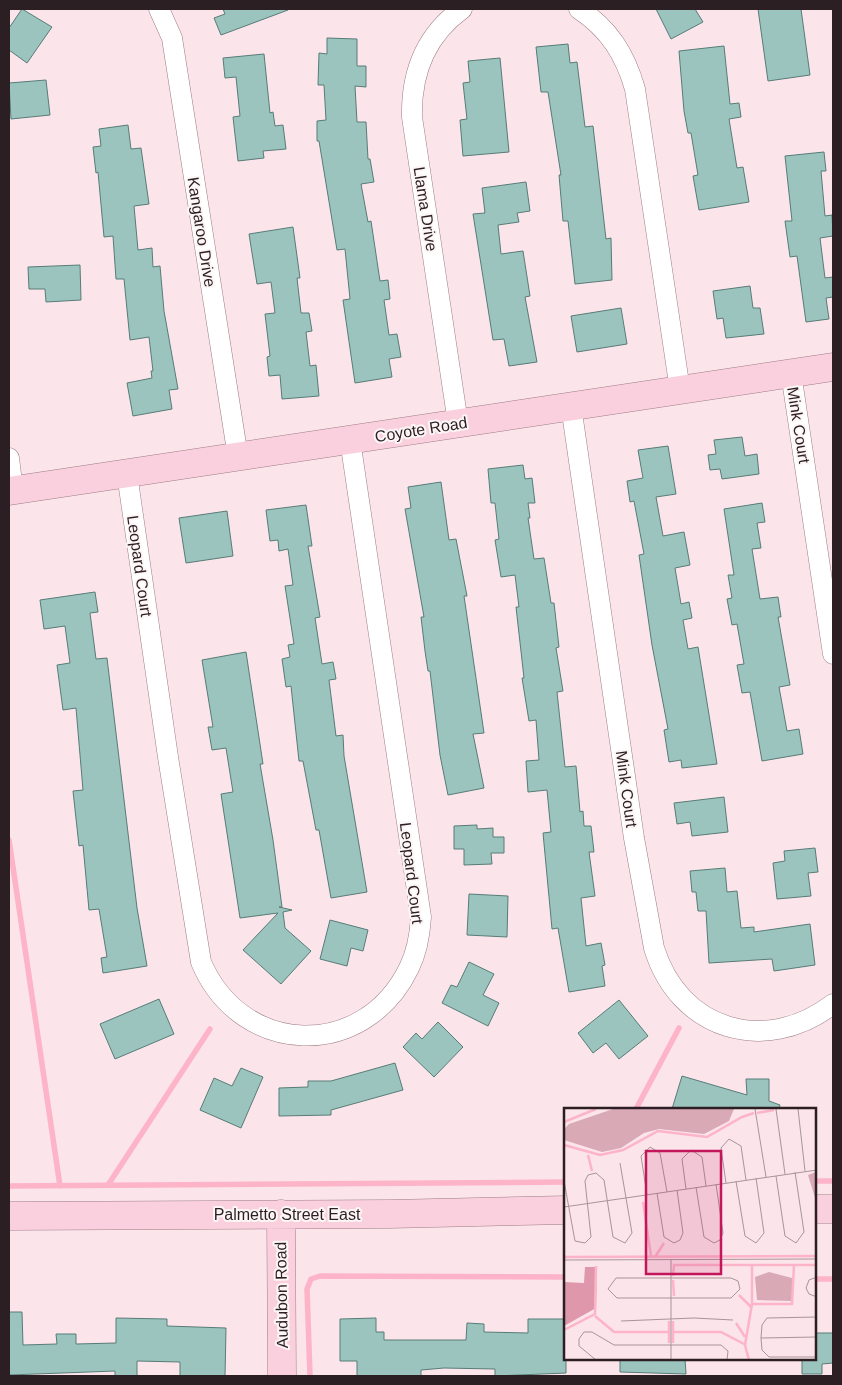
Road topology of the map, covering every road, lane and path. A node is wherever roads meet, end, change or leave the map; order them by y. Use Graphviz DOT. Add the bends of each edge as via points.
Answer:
graph roads {
  1 [pos="159,9"];
  2 [pos="462,9"];
  3 [pos="579,9"];
  4 [pos="833,367"];
  5 [pos="791,374"];
  6 [pos="680,390"];
  7 [pos="571,406"];
  8 [pos="458,423"];
  9 [pos="350,440"];
  10 [pos="238,457"];
  11 [pos="9,458"];
  12 [pos="127,474"];
  13 [pos="11,491"];
  14 [pos="833,654"];
  15 [pos="833,1004"];
  16 [pos="817,1209"];
  17 [pos="833,1209"];
  18 [pos="564,1210"];
  19 [pos="281,1214"];
  20 [pos="9,1216"];
  21 [pos="282,1376"];
  1 -- 10 [label="street, Kangaroo Drive" via="172,38"];
  2 -- 8 [label="street, Llama Drive" via="441,27 423,54 415,77 412,101"];
  3 -- 6 [label="street" via="608,33 620,50 635,88"];
  4 -- 5 [label="street, Coyote Road"];
  5 -- 6 [label="street, Coyote Road"];
  5 -- 14 [label="street, Mink Court"];
  6 -- 7 [label="street, Coyote Road"];
  7 -- 8 [label="street, Coyote Road"];
  7 -- 15 [label="street, Mink Court" via="634,838 658,963 674,990 696,1012 740,1030 772,1031 790,1027 807,1021"];
  8 -- 9 [label="street, Coyote Road"];
  9 -- 10 [label="street, Coyote Road"];
  9 -- 12 [label="street, Leopard Court" via="421,917 420,934 410,967 391,996 364,1018 333,1032 317,1035 284,1034 239,1015 216,991 201,962"];
  10 -- 12 [label="street, Coyote Road"];
  11 -- 13 [label="street"];
  12 -- 13 [label="street, Coyote Road"];
  16 -- 17 [label="street"];
  18 -- 19 [label="street, Palmetto Street East"];
  19 -- 20 [label="street, Palmetto Street East"];
  19 -- 21 [label="street, Audubon Road"];
}
